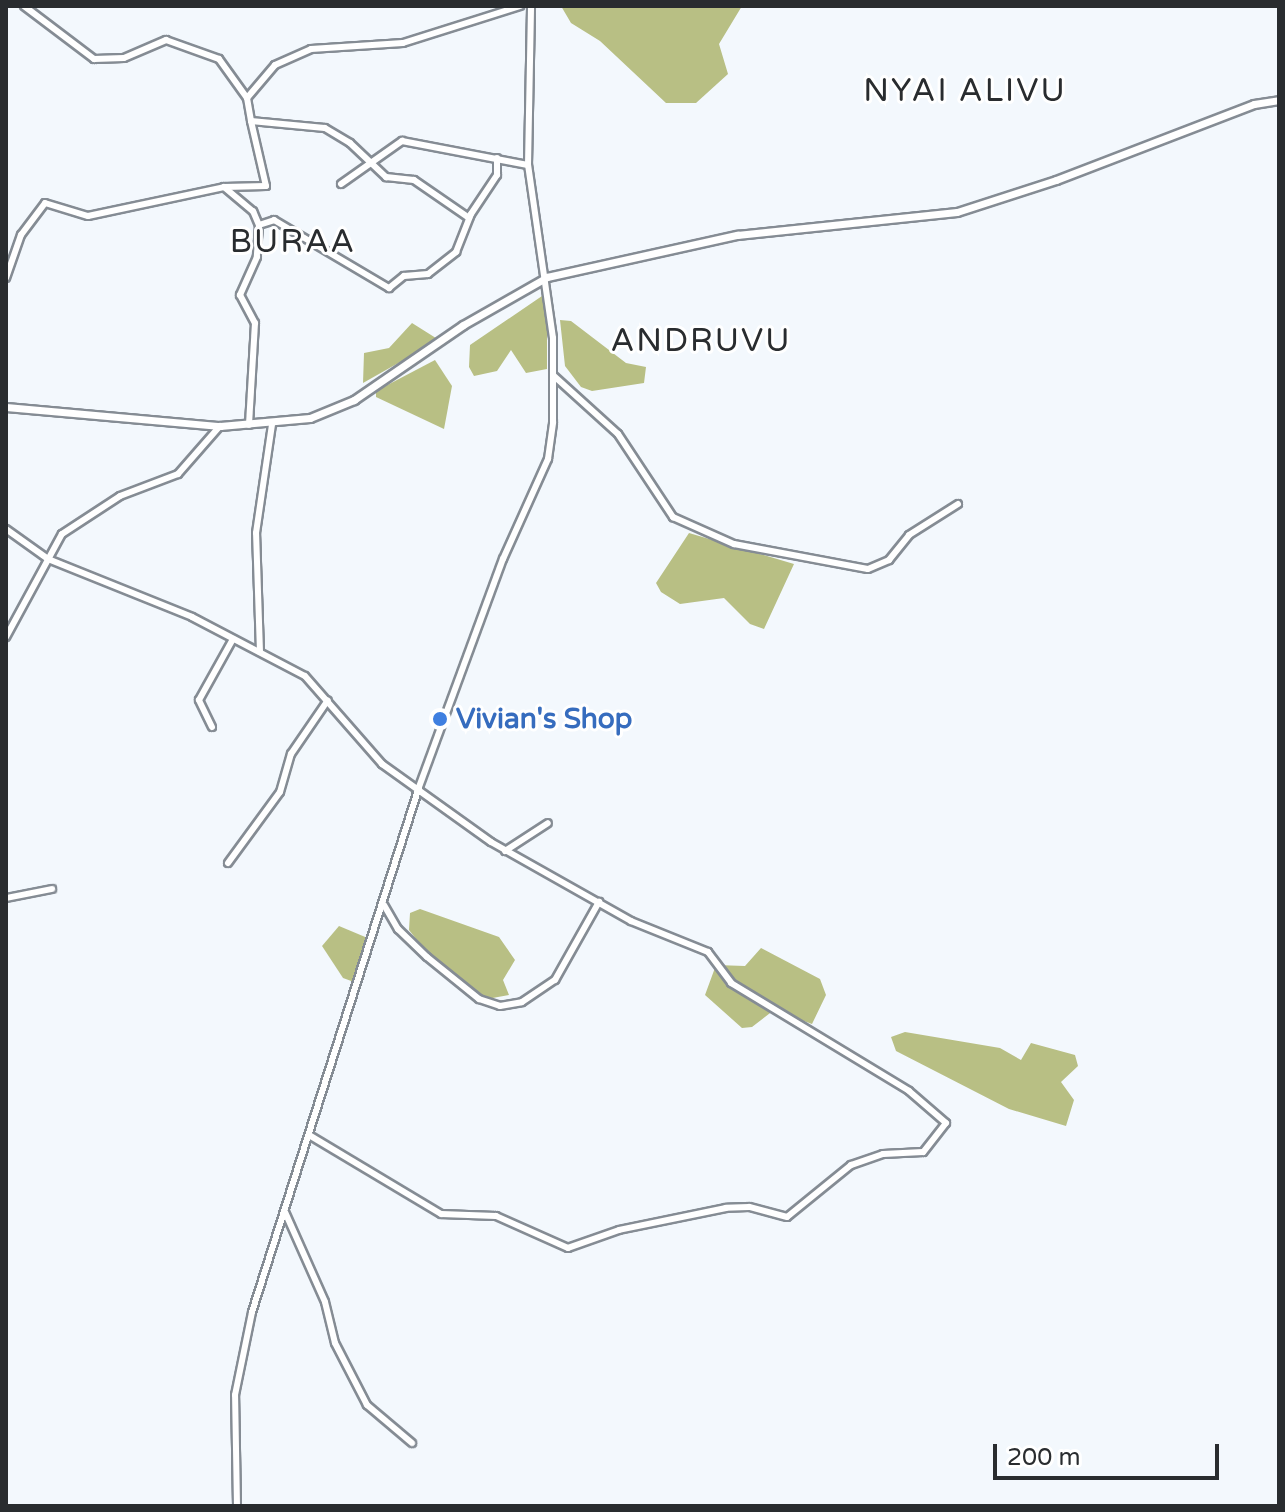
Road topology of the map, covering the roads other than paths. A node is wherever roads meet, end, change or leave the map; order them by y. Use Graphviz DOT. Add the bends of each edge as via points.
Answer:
graph roads {
  1 [pos="24,6"];
  2 [pos="520,6"];
  3 [pos="531,6"];
  4 [pos="247,98"];
  5 [pos="1279,100"];
  6 [pos="251,121"];
  7 [pos="497,158"];
  8 [pos="372,161"];
  9 [pos="528,165"];
  10 [pos="341,184"];
  11 [pos="224,187"];
  12 [pos="469,218"];
  13 [pos="259,225"];
  14 [pos="547,277"];
  15 [pos="6,278"];
  16 [pos="554,376"];
  17 [pos="6,407"];
  18 [pos="272,424"];
  19 [pos="249,425"];
  20 [pos="220,426"];
  21 [pos="958,504"];
  22 [pos="6,529"];
  23 [pos="48,559"];
  24 [pos="6,637"];
  25 [pos="233,639"];
  26 [pos="260,652"];
  27 [pos="328,700"];
  28 [pos="212,727"];
  29 [pos="419,787"];
  30 [pos="548,823"];
  31 [pos="505,851"];
  32 [pos="228,863"];
  33 [pos="52,889"];
  34 [pos="6,898"];
  35 [pos="599,902"];
  36 [pos="384,905"];
  37 [pos="309,1135"];
  38 [pos="285,1212"];
  39 [pos="412,1443"];
  40 [pos="237,1506"];
  1 -- 4 [label="street" via="94,59 124,58 166,40 219,59"];
  2 -- 4 [label="street" via="403,43 311,49 275,65"];
  3 -- 9 [label="street"];
  4 -- 6 [label="street"];
  5 -- 14 [label="street" via="1254,104 957,212 737,235"];
  6 -- 8 [label="street" via="315,125 345,139"];
  6 -- 11 [label="street" via="266,186"];
  7 -- 8 [label="street" via="402,141"];
  7 -- 9 [label="street"];
  7 -- 12 [label="street" via="497,175"];
  8 -- 10 [label="street"];
  8 -- 12 [label="street" via="386,177 414,180"];
  9 -- 14 [label="street"];
  11 -- 13 [label="street" via="253,211"];
  11 -- 15 [label="street" via="88,216 45,203 21,235"];
  12 -- 13 [label="street" via="466,238 446,263 428,274 404,276 385,289 283,225 268,220"];
  13 -- 19 [label="street" via="257,257 240,295 255,323"];
  14 -- 16 [label="street"];
  14 -- 18 [label="street" via="463,325 354,400 310,418"];
  16 -- 21 [label="street" via="625,443 673,517 734,544 868,569 889,560 909,535"];
  16 -- 29 [label="street" via="553,422 543,474 503,559"];
  17 -- 20 [label="street"];
  18 -- 19 [label="street"];
  18 -- 26 [label="street" via="256,533"];
  19 -- 20 [label="street"];
  20 -- 23 [label="street" via="178,474 120,496 69,528"];
  22 -- 23 [label="street"];
  23 -- 24 [label="street"];
  23 -- 25 [label="street"];
  25 -- 26 [label="street"];
  25 -- 28 [label="street" via="199,700"];
  26 -- 27 [label="street" via="305,676"];
  27 -- 29 [label="street" via="374,757"];
  27 -- 32 [label="street" via="286,762 280,792"];
  29 -- 31 [label="street"];
  29 -- 36 [label="street"];
  30 -- 31 [label="street"];
  31 -- 35 [label="street"];
  33 -- 34 [label="street"];
  35 -- 36 [label="street" via="555,980 522,1002 500,1006 479,999 427,957 398,929"];
  35 -- 37 [label="street" via="674,942 708,952 736,986 909,1091 946,1123 938,1137 923,1152 883,1154 851,1165 787,1217 749,1207 726,1208 619,1230 568,1248 496,1216 441,1214"];
  36 -- 37 [label="street"];
  37 -- 38 [label="street"];
  38 -- 39 [label="street" via="325,1302 335,1343 367,1405"];
  38 -- 40 [label="street" via="237,1378"];
}
